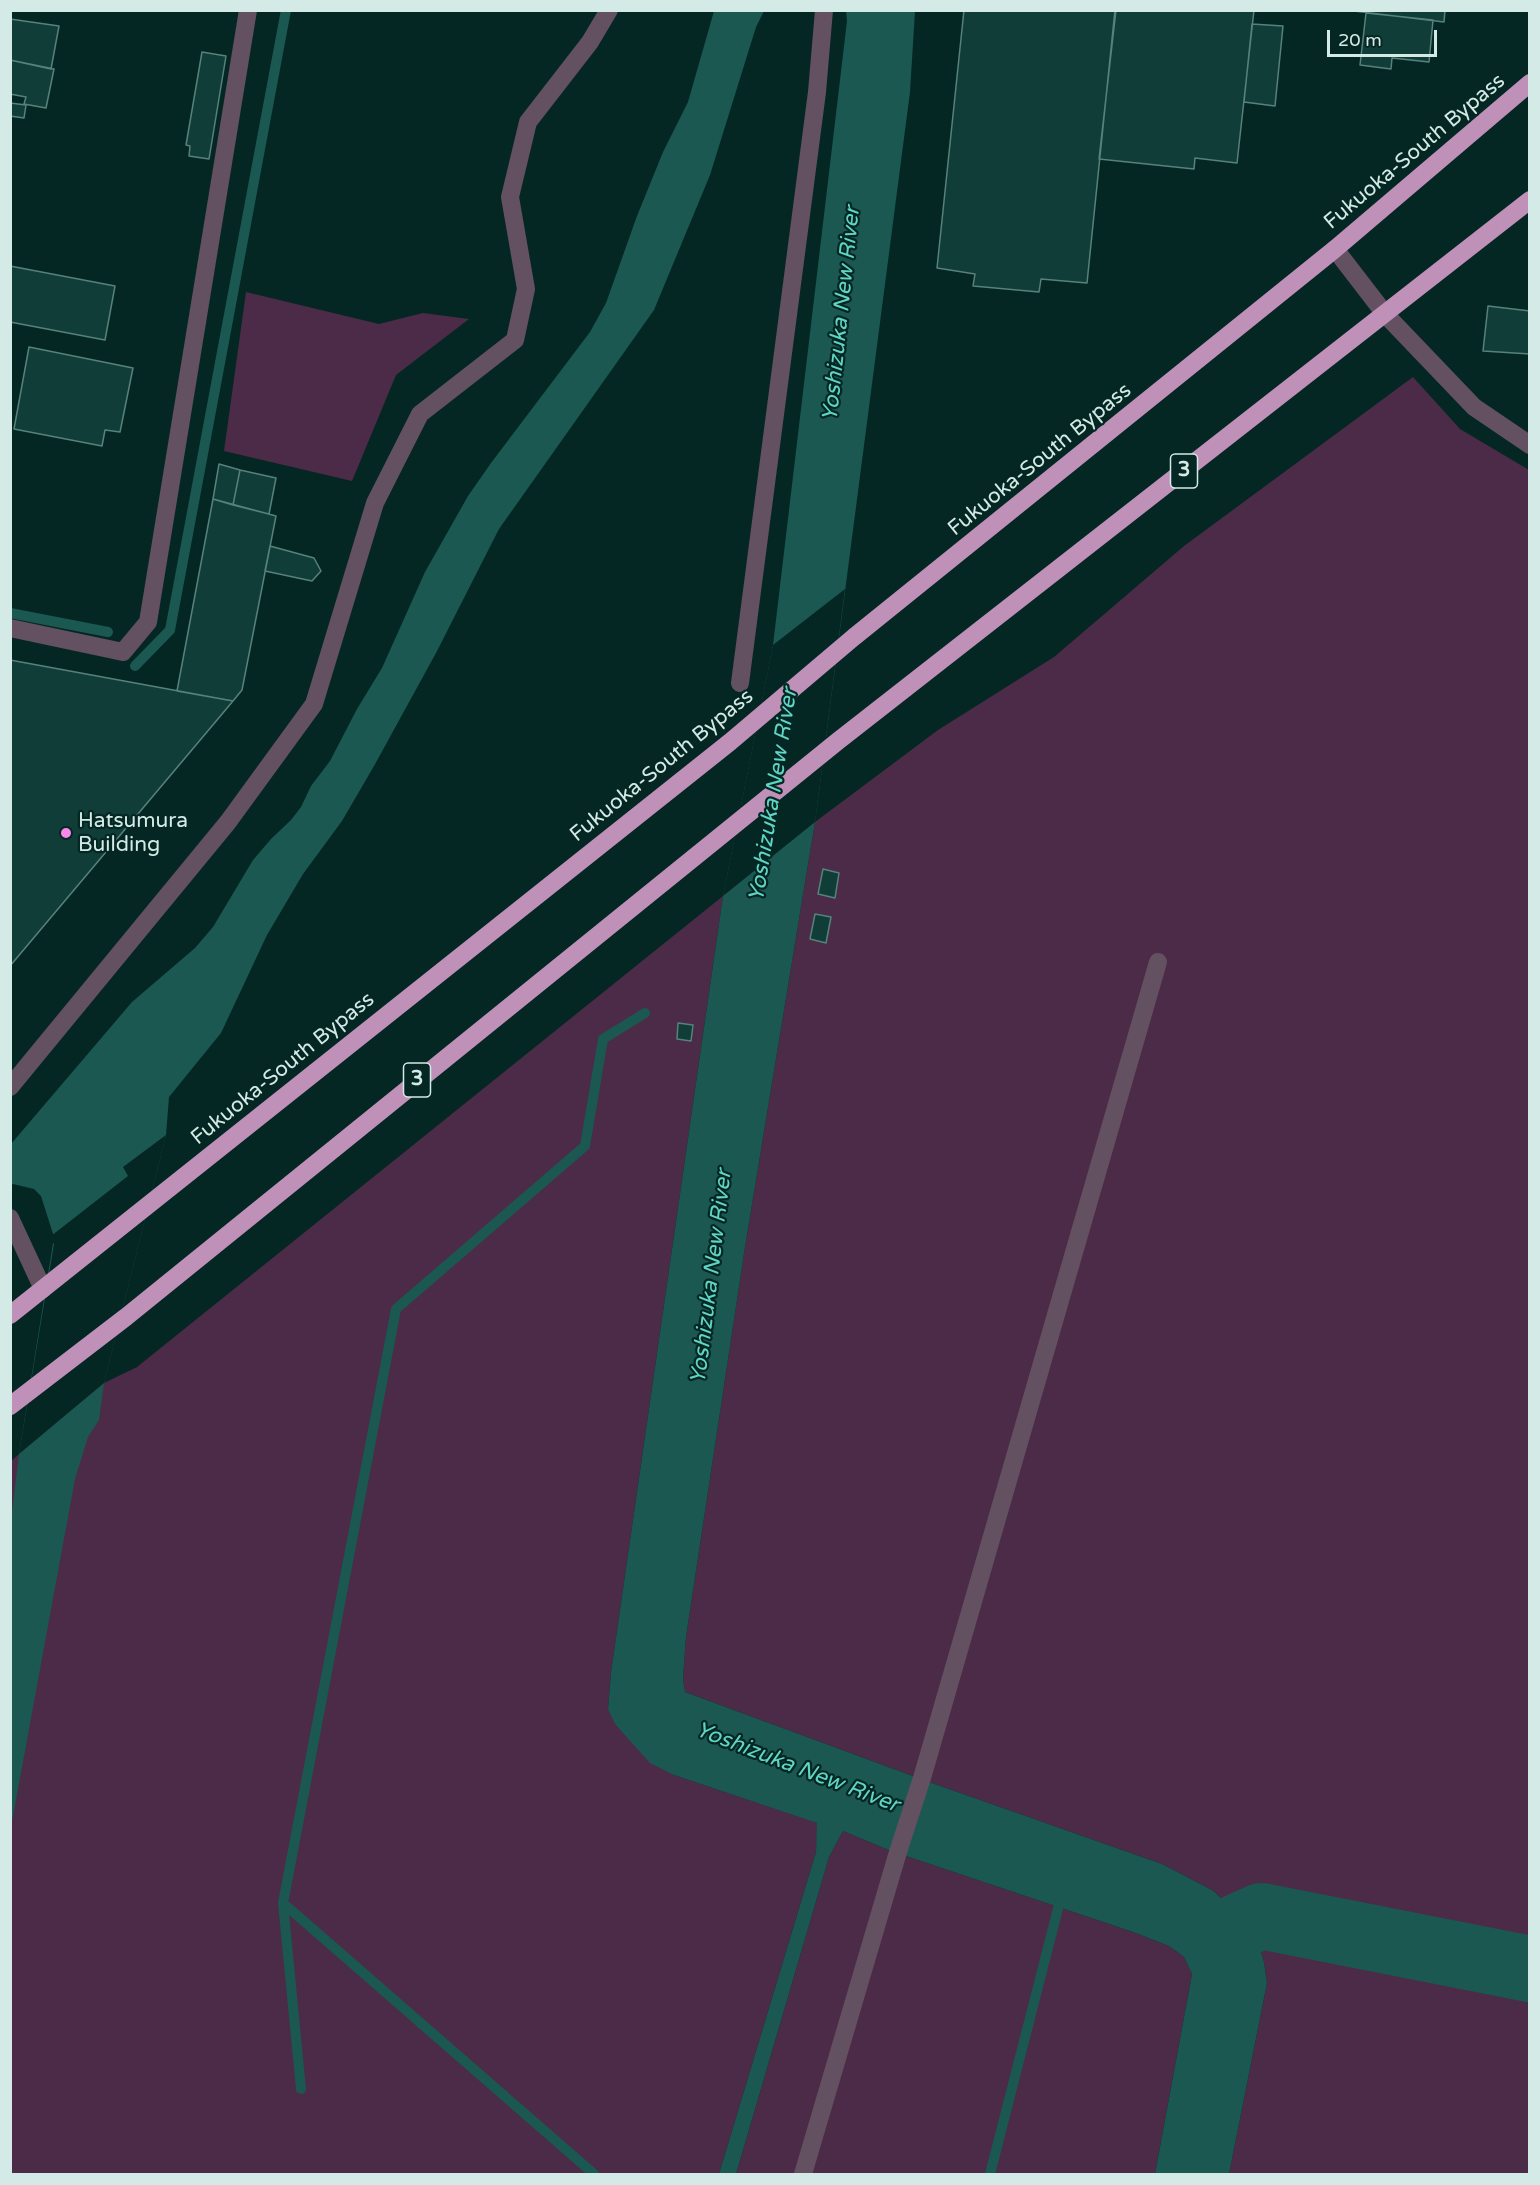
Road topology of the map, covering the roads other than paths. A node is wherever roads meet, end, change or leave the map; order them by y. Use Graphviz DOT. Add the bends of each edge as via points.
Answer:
graph roads {
  1 [pos="248,10"];
  2 [pos="609,10"];
  3 [pos="824,10"];
  4 [pos="1530,83"];
  5 [pos="1530,200"];
  6 [pos="1335,249"];
  7 [pos="1385,314"];
  8 [pos="1530,445"];
  9 [pos="10,628"];
  10 [pos="740,683"];
  11 [pos="1158,962"];
  12 [pos="10,1087"];
  13 [pos="10,1218"];
  14 [pos="43,1289"];
  15 [pos="10,1315"];
  16 [pos="16,1402"];
  17 [pos="803,2175"];
  1 -- 9 [label="street" via="148,622 123,652"];
  2 -- 12 [label="street" via="590,42 528,122 510,197 526,289 515,340 420,414 375,503 314,704 228,822"];
  3 -- 10 [label="street" via="817,92"];
  4 -- 6 [label="highway, Fukuoka-South Bypass"];
  5 -- 7 [label="highway, 3"];
  6 -- 7 [label="street"];
  6 -- 14 [label="highway, Fukuoka-South Bypass" via="854,637 730,742"];
  7 -- 8 [label="street" via="1474,407"];
  7 -- 16 [label="highway, 3" via="838,741"];
  11 -- 17 [label="street"];
  13 -- 14 [label="street"];
  14 -- 15 [label="highway, Fukuoka-South Bypass"];
}
